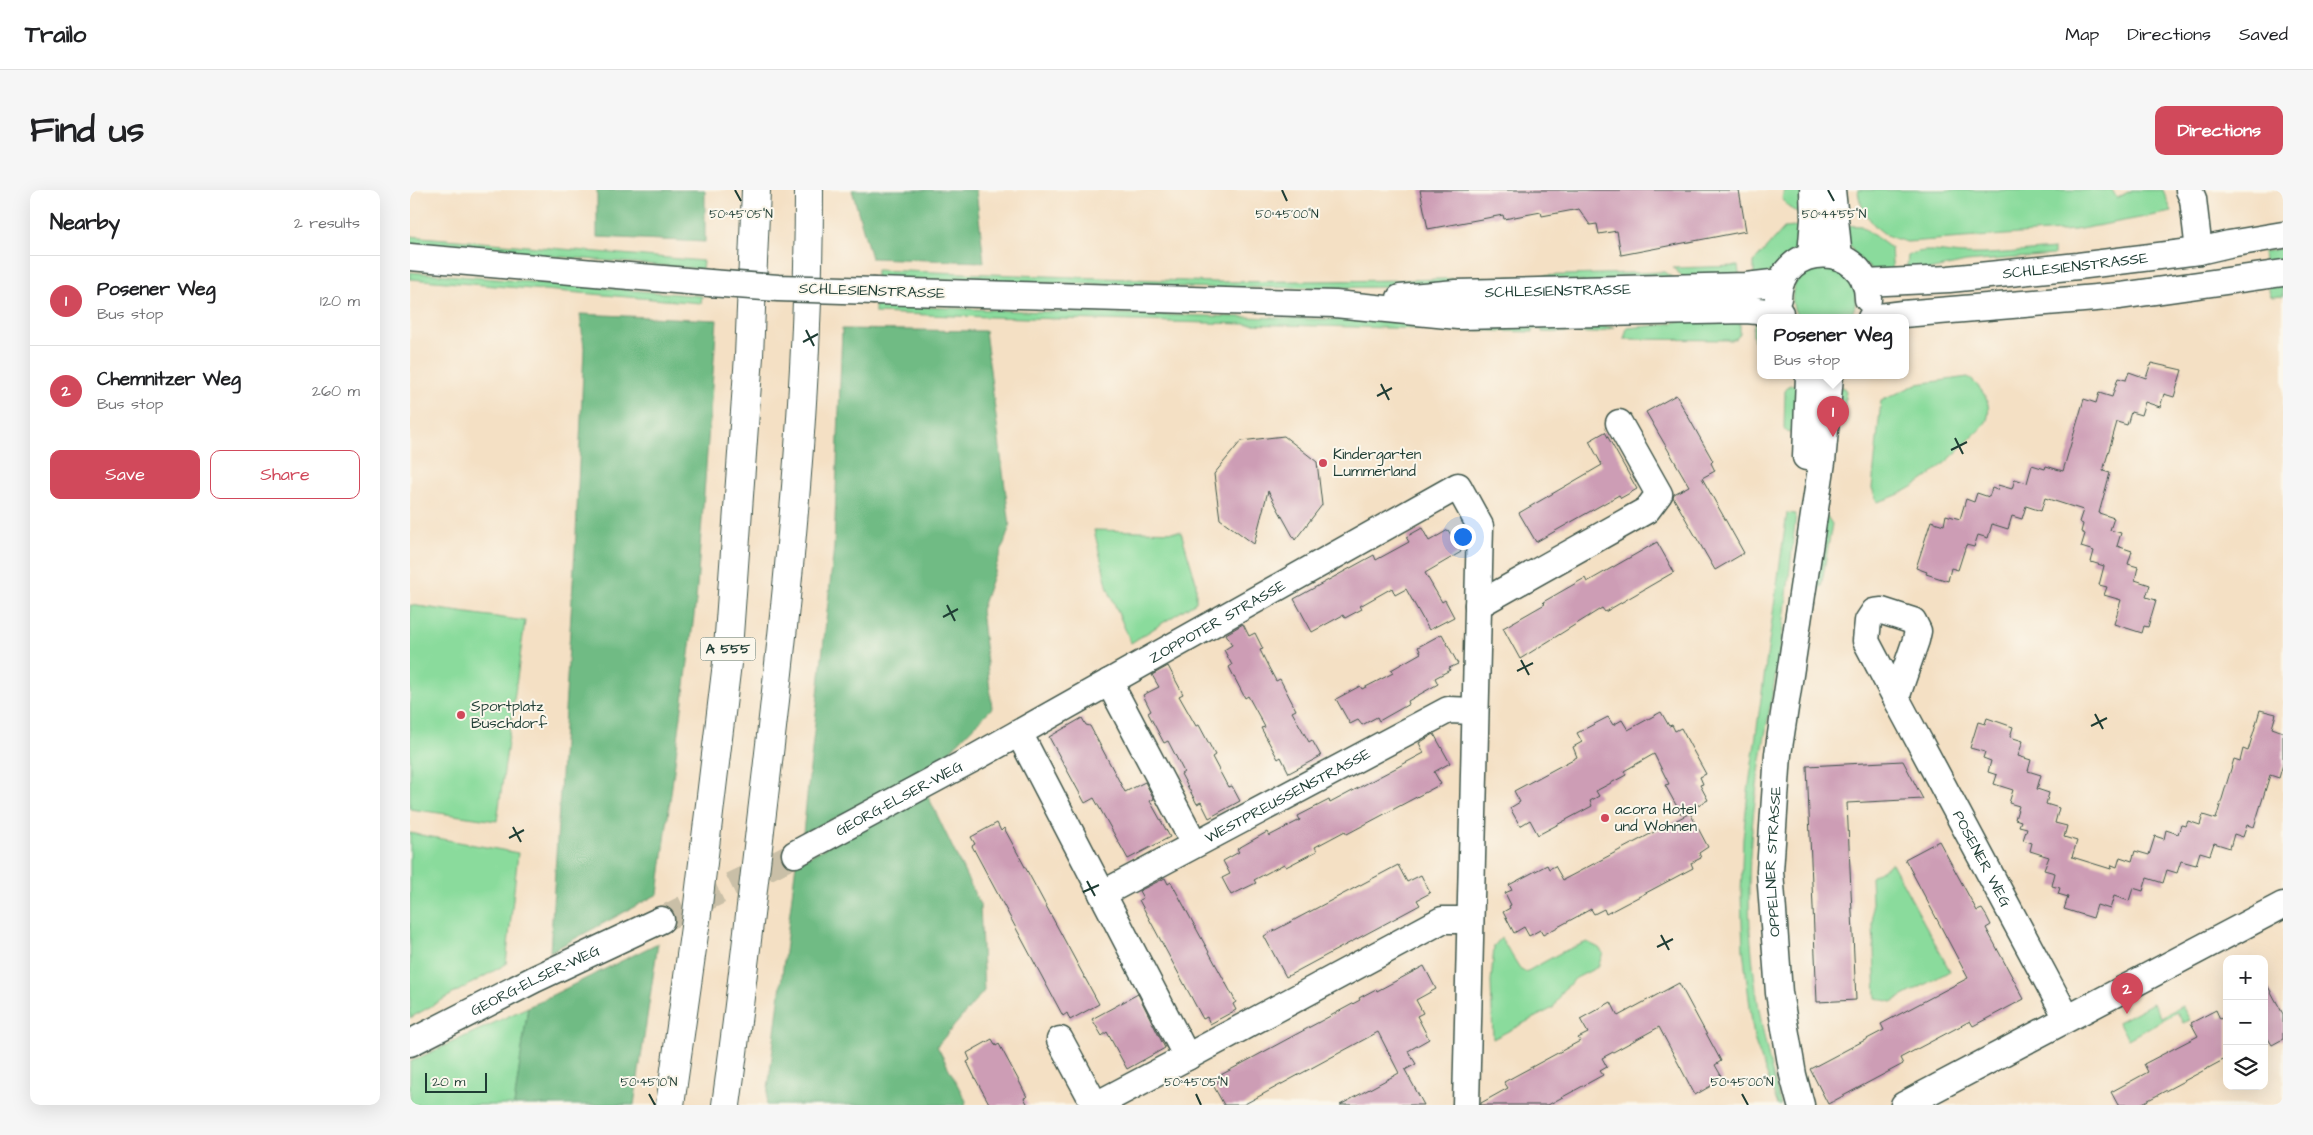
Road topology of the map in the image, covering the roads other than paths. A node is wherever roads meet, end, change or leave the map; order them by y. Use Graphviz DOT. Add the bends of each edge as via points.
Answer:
graph roads {
  1 [pos="756,190"];
  2 [pos="809,190"];
  3 [pos="1813,190"];
  4 [pos="1832,190"];
  5 [pos="2189,190"];
  6 [pos="2283,235"];
  7 [pos="2199,251"];
  8 [pos="1811,255"];
  9 [pos="410,257"];
  10 [pos="1839,257"];
  11 [pos="2283,273"];
  12 [pos="1781,282"];
  13 [pos="1865,283"];
  14 [pos="1334,304"];
  15 [pos="1769,314"];
  16 [pos="1781,314"];
  17 [pos="1865,314"];
  18 [pos="1905,314"];
  19 [pos="1809,379"];
  20 [pos="1830,379"];
  21 [pos="1618,423"];
  22 [pos="1478,605"];
  23 [pos="1798,618"];
  24 [pos="1109,682"];
  25 [pos="1896,698"];
  26 [pos="1475,711"];
  27 [pos="1019,733"];
  28 [pos="976,757"];
  29 [pos="1194,843"];
  30 [pos="794,854"];
  31 [pos="1102,894"];
  32 [pos="2283,905"];
  33 [pos="661,920"];
  34 [pos="1470,920"];
  35 [pos="2068,1018"];
  36 [pos="1060,1040"];
  37 [pos="410,1042"];
  38 [pos="1187,1057"];
  39 [pos="670,1105"];
  40 [pos="726,1105"];
  41 [pos="1095,1105"];
  42 [pos="1466,1105"];
  43 [pos="1800,1105"];
  44 [pos="1904,1105"];
  1 -- 39 [label="highway, A 555" via="749,356 727,663"];
  2 -- 40 [label="highway" via="805,364 793,524 778,681"];
  3 -- 8 [label="street"];
  4 -- 10 [label="street"];
  5 -- 7 [label="street"];
  6 -- 7 [label="street, SCHLESIENSTRASSE"];
  7 -- 13 [label="street, SCHLESIENSTRASSE" via="1949,279"];
  8 -- 10 [label="street"];
  8 -- 12 [label="street" via="1798,261"];
  9 -- 14 [label="street, SCHLESIENSTRASSE, bridge" via="778,288"];
  10 -- 13 [label="street" via="1859,272"];
  11 -- 18 [label="street" via="2120,296"];
  12 -- 14 [label="street, SCHLESIENSTRASSE" via="1746,286 1456,293"];
  12 -- 16 [label="street" via="1778,298"];
  13 -- 17 [label="street" via="1868,295"];
  14 -- 15 [label="street, SCHLESIENSTRASSE" via="1458,316 1746,310"];
  19 -- 23 [label="street, OPPELNER STRASSE"];
  20 -- 23 [label="street, OPPELNER STRASSE" via="1822,462"];
  21 -- 22 [label="street" via="1659,494 1647,510"];
  22 -- 24 [label="street, ZOPPOTER STRASSE" via="1480,526 1458,486"];
  22 -- 26 [label="street"];
  23 -- 43 [label="street, OPPELNER STRASSE" via="1778,754 1770,871 1780,993"];
  24 -- 27 [label="street, ZOPPOTER STRASSE"];
  24 -- 29 [label="street"];
  25 -- 35 [label="street, POSENER WEG"];
  26 -- 29 [label="street, WESTPREUSSENSTRASSE" via="1448,710"];
  26 -- 34 [label="street"];
  27 -- 28 [label="street, ZOPPOTER STRASSE"];
  27 -- 31 [label="street"];
  28 -- 30 [label="street, GEORG-ELSER-WEG"];
  29 -- 31 [label="street, WESTPREUSSENSTRASSE"];
  31 -- 38 [label="street"];
  32 -- 35 [label="street"];
  33 -- 37 [label="street, GEORG-ELSER-WEG"];
  34 -- 38 [label="street" via="1442,920"];
  34 -- 42 [label="street"];
  35 -- 44 [label="street"];
  36 -- 41 [label="street"];
  38 -- 41 [label="street"];
}
